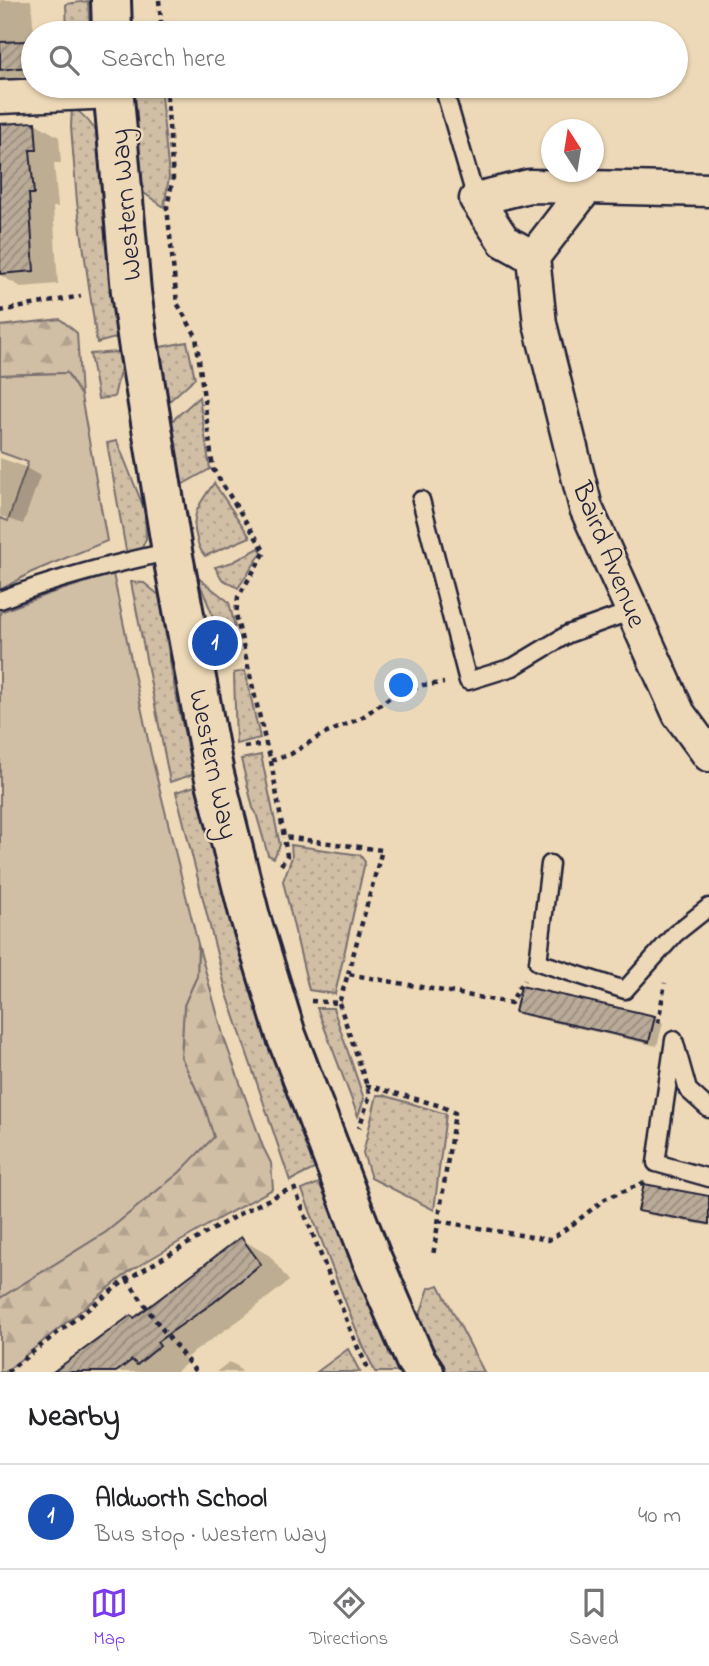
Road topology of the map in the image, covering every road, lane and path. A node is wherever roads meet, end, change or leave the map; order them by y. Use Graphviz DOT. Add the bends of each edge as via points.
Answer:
graph roads {
  1 [pos="111,0"];
  2 [pos="159,0"];
  3 [pos="112,21"];
  4 [pos="161,21"];
  5 [pos="21,96"];
  6 [pos="0,97"];
  7 [pos="114,98"];
  8 [pos="167,98"];
  9 [pos="447,98"];
  10 [pos="587,187"];
  11 [pos="709,190"];
  12 [pos="476,199"];
  13 [pos="533,257"];
  14 [pos="81,296"];
  15 [pos="0,311"];
  16 [pos="421,500"];
  17 [pos="172,551"];
  18 [pos="0,600"];
  19 [pos="632,611"];
  20 [pos="468,681"];
  21 [pos="266,744"];
  22 [pos="240,748"];
  23 [pos="709,755"];
  24 [pos="271,761"];
  25 [pos="284,837"];
  26 [pos="551,864"];
  27 [pos="281,865"];
  28 [pos="709,907"];
  29 [pos="675,934"];
  30 [pos="538,962"];
  31 [pos="348,974"];
  32 [pos="307,1001"];
  33 [pos="339,1003"];
  34 [pos="671,1062"];
  35 [pos="366,1085"];
  36 [pos="709,1109"];
  37 [pos="357,1134"];
  38 [pos="656,1163"];
  39 [pos="709,1178"];
  40 [pos="294,1187"];
  41 [pos="288,1190"];
  42 [pos="438,1221"];
  43 [pos="433,1256"];
  44 [pos="127,1279"];
  45 [pos="7,1372"];
  46 [pos="196,1372"];
  47 [pos="370,1372"];
  48 [pos="424,1372"];
  1 -- 3 [label="street"];
  2 -- 4 [label="path"];
  5 -- 6 [label="street"];
  7 -- 17 [label="street, Western Way" via="131,292"];
  8 -- 21 [label="path" via="173,178 167,207 177,303 196,336 213,469 265,552 238,597 236,614"];
  9 -- 12 [label="lane"];
  10 -- 11 [label="street"];
  10 -- 12 [label="street" via="528,186"];
  10 -- 13 [label="street"];
  12 -- 13 [label="street" via="504,242"];
  13 -- 19 [label="street, Baird Avenue" via="540,324 586,508"];
  14 -- 15 [label="path"];
  16 -- 20 [label="lane"];
  17 -- 18 [label="lane" via="43,583"];
  17 -- 48 [label="street, Western Way" via="215,774 250,917 286,1035 371,1258"];
  19 -- 20 [label="lane" via="568,634 513,667"];
  19 -- 23 [label="street, Baird Avenue" via="679,714"];
  20 -- 24 [label="path" via="422,685 393,695 361,718"];
  21 -- 22 [label="path"];
  21 -- 24 [label="path"];
  24 -- 25 [label="path"];
  25 -- 27 [label="path" via="287,856"];
  25 -- 31 [label="path" via="382,850"];
  26 -- 30 [label="lane"];
  28 -- 29 [label="lane"];
  29 -- 30 [label="lane" via="625,990"];
  29 -- 34 [label="path" via="651,1057"];
  30 -- 31 [label="path" via="511,1003"];
  31 -- 33 [label="path"];
  32 -- 33 [label="path"];
  33 -- 35 [label="path"];
  34 -- 36 [label="lane" via="674,1040 688,1090"];
  34 -- 38 [label="lane"];
  35 -- 37 [label="path" via="369,1096"];
  35 -- 42 [label="path" via="455,1113"];
  38 -- 39 [label="lane"];
  38 -- 42 [label="path" via="643,1182 605,1199 549,1240"];
  40 -- 47 [label="path"];
  41 -- 44 [label="path"];
  42 -- 43 [label="path"];
  44 -- 45 [label="path"];
  44 -- 46 [label="path"];
}
